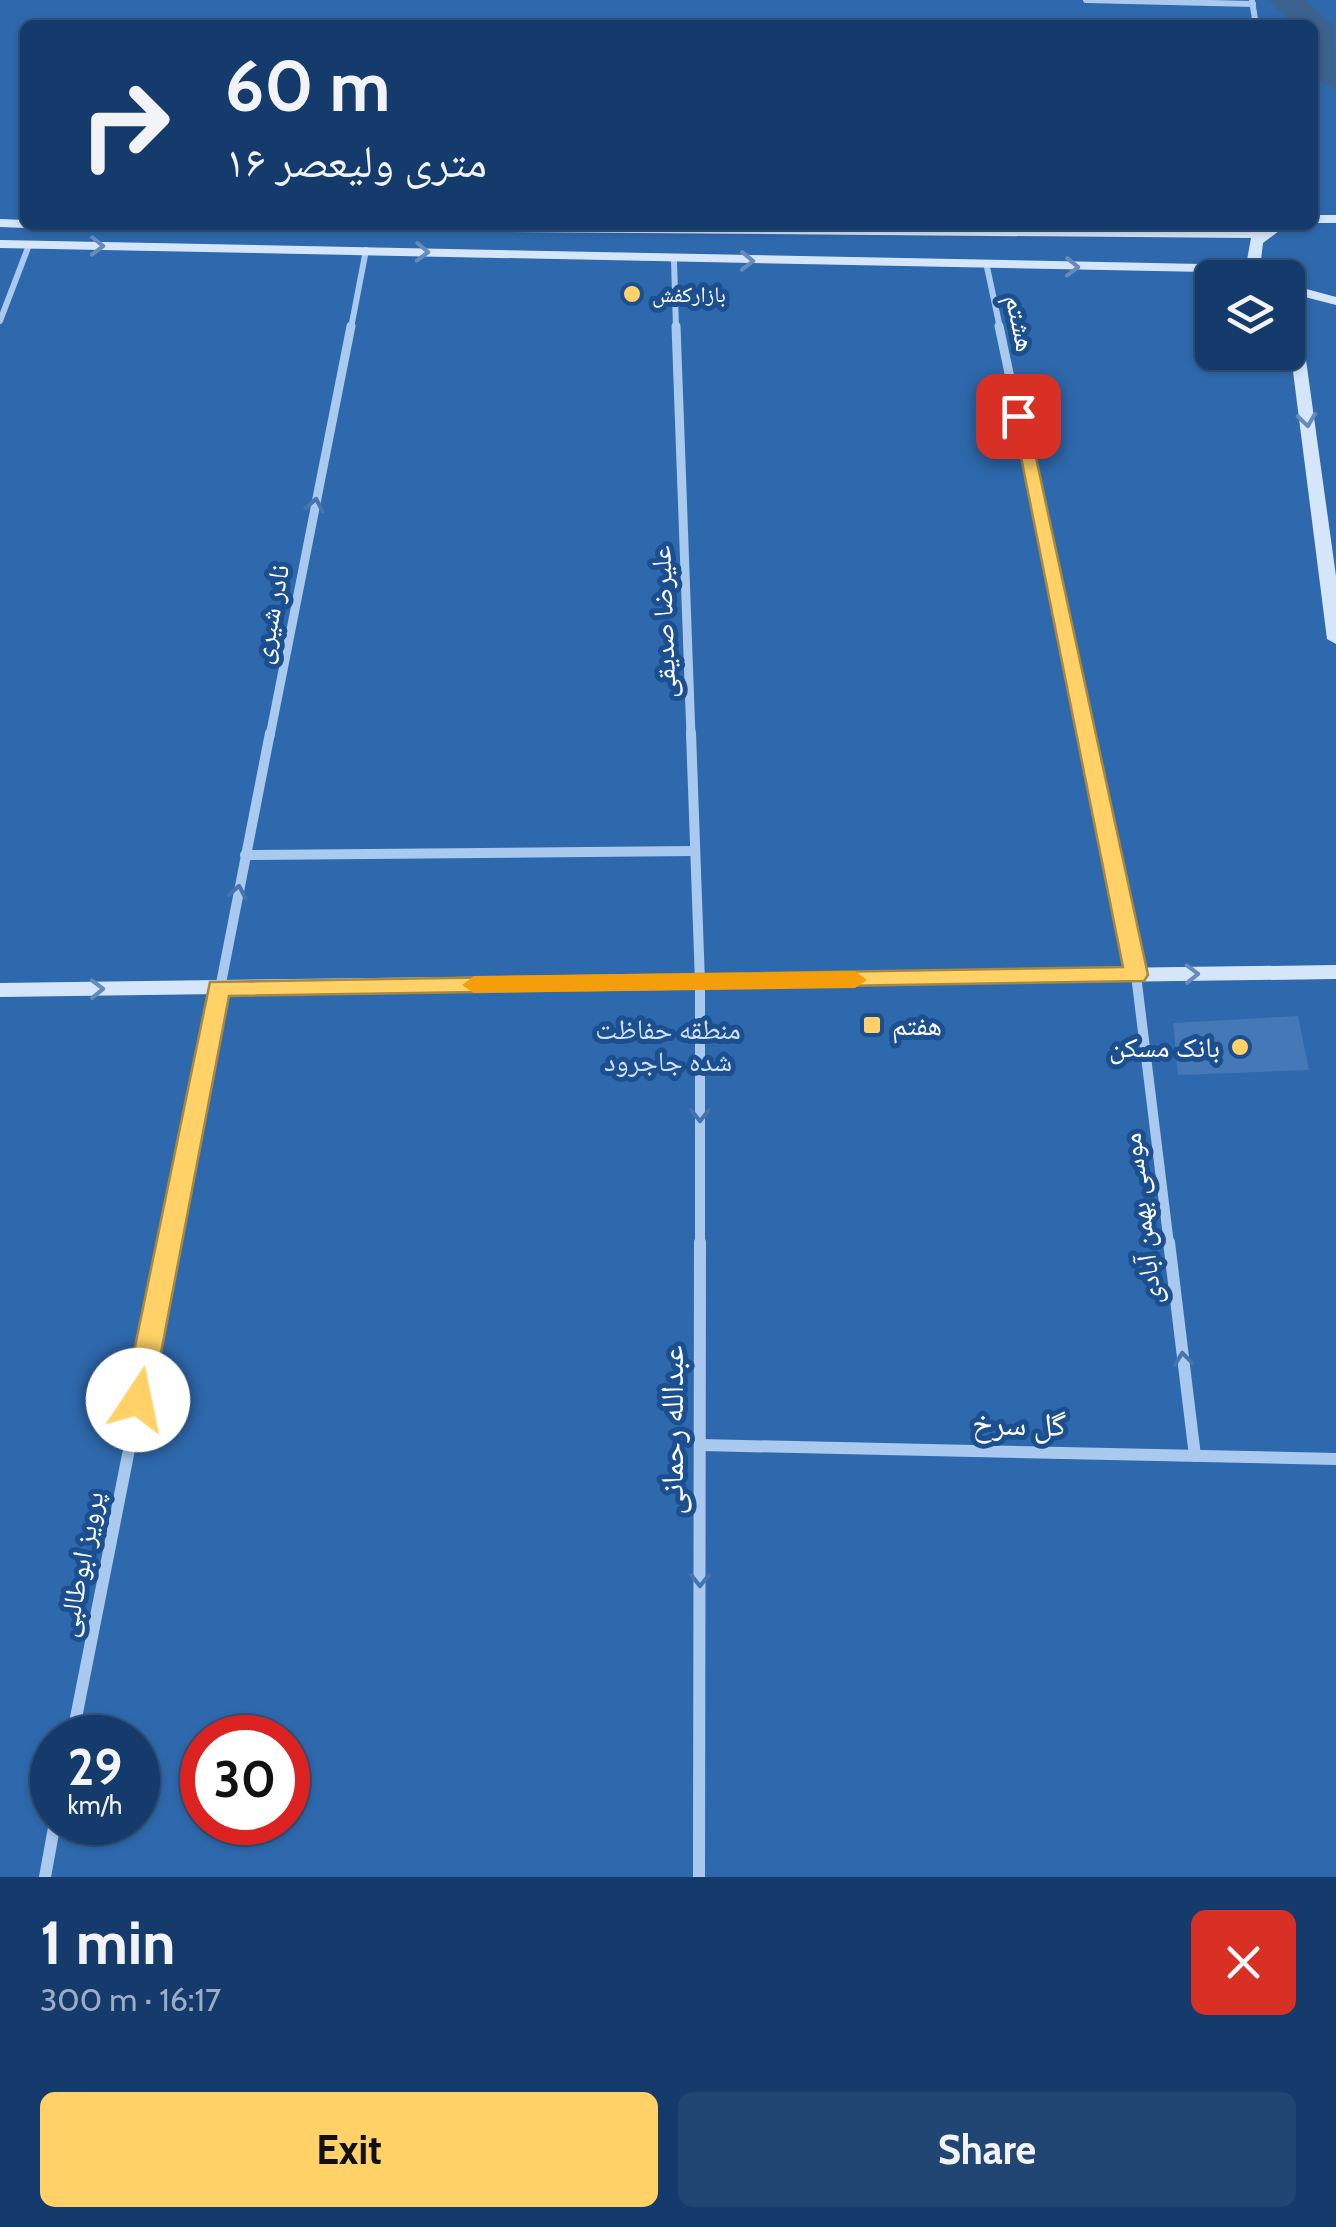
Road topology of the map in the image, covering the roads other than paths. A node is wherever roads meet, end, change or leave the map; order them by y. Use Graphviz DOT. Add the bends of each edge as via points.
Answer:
graph roads {
  1 [pos="1086,0"];
  2 [pos="1244,0"];
  3 [pos="1252,2"];
  4 [pos="757,230"];
  5 [pos="1271,230"];
  6 [pos="1263,234"];
  7 [pos="0,244"];
  8 [pos="28,245"];
  9 [pos="366,250"];
  10 [pos="674,260"];
  11 [pos="1258,260"];
  12 [pos="986,267"];
  13 [pos="1195,271"];
  14 [pos="1305,293"];
  15 [pos="1336,301"];
  16 [pos="0,321"];
  17 [pos="1299,370"];
  18 [pos="1336,639"];
  19 [pos="695,851"];
  20 [pos="245,856"];
  21 [pos="1336,972"];
  22 [pos="1136,975"];
  23 [pos="700,982"];
  24 [pos="218,988"];
  25 [pos="0,990"];
  26 [pos="700,1445"];
  27 [pos="1195,1456"];
  28 [pos="1336,1459"];
  29 [pos="76,1715"];
  30 [pos="51,1845"];
  31 [pos="45,1877"];
  32 [pos="699,1877"];
  1 -- 3 [label="street"];
  2 -- 3 [label="street"];
  4 -- 6 [label="main road"];
  5 -- 6 [label="main road"];
  6 -- 11 [label="main road" via="1253,250"];
  7 -- 8 [label="main road"];
  8 -- 9 [label="main road, one-way"];
  8 -- 16 [label="street"];
  9 -- 10 [label="main road, one-way"];
  20 -- 9 [label="street, نادر شیری, one-way"];
  10 -- 12 [label="main road, one-way"];
  10 -- 19 [label="street, علیرضا صدیقی"];
  12 -- 13 [label="main road, one-way"];
  12 -- 22 [label="street, هشتم"];
  14 -- 15 [label="main road"];
  17 -- 18 [label="main road, one-way"];
  19 -- 20 [label="street"];
  19 -- 23 [label="street, علیرضا صدیقی"];
  24 -- 20 [label="street, نادر شیری, one-way"];
  22 -- 21 [label="main road, one-way"];
  22 -- 23 [label="main road"];
  27 -- 22 [label="street, موسی بهمن آبادی, one-way"];
  23 -- 24 [label="main road"];
  23 -- 26 [label="street, عبدالله رحمانی, one-way"];
  25 -- 24 [label="main road, one-way"];
  24 -- 29 [label="street, پرویز ابوطالبی"];
  26 -- 27 [label="street, گل سرخ"];
  26 -- 32 [label="street, عبدالله رحمانی, one-way"];
  27 -- 28 [label="street, گل سرخ"];
  30 -- 31 [label="street"];
}
